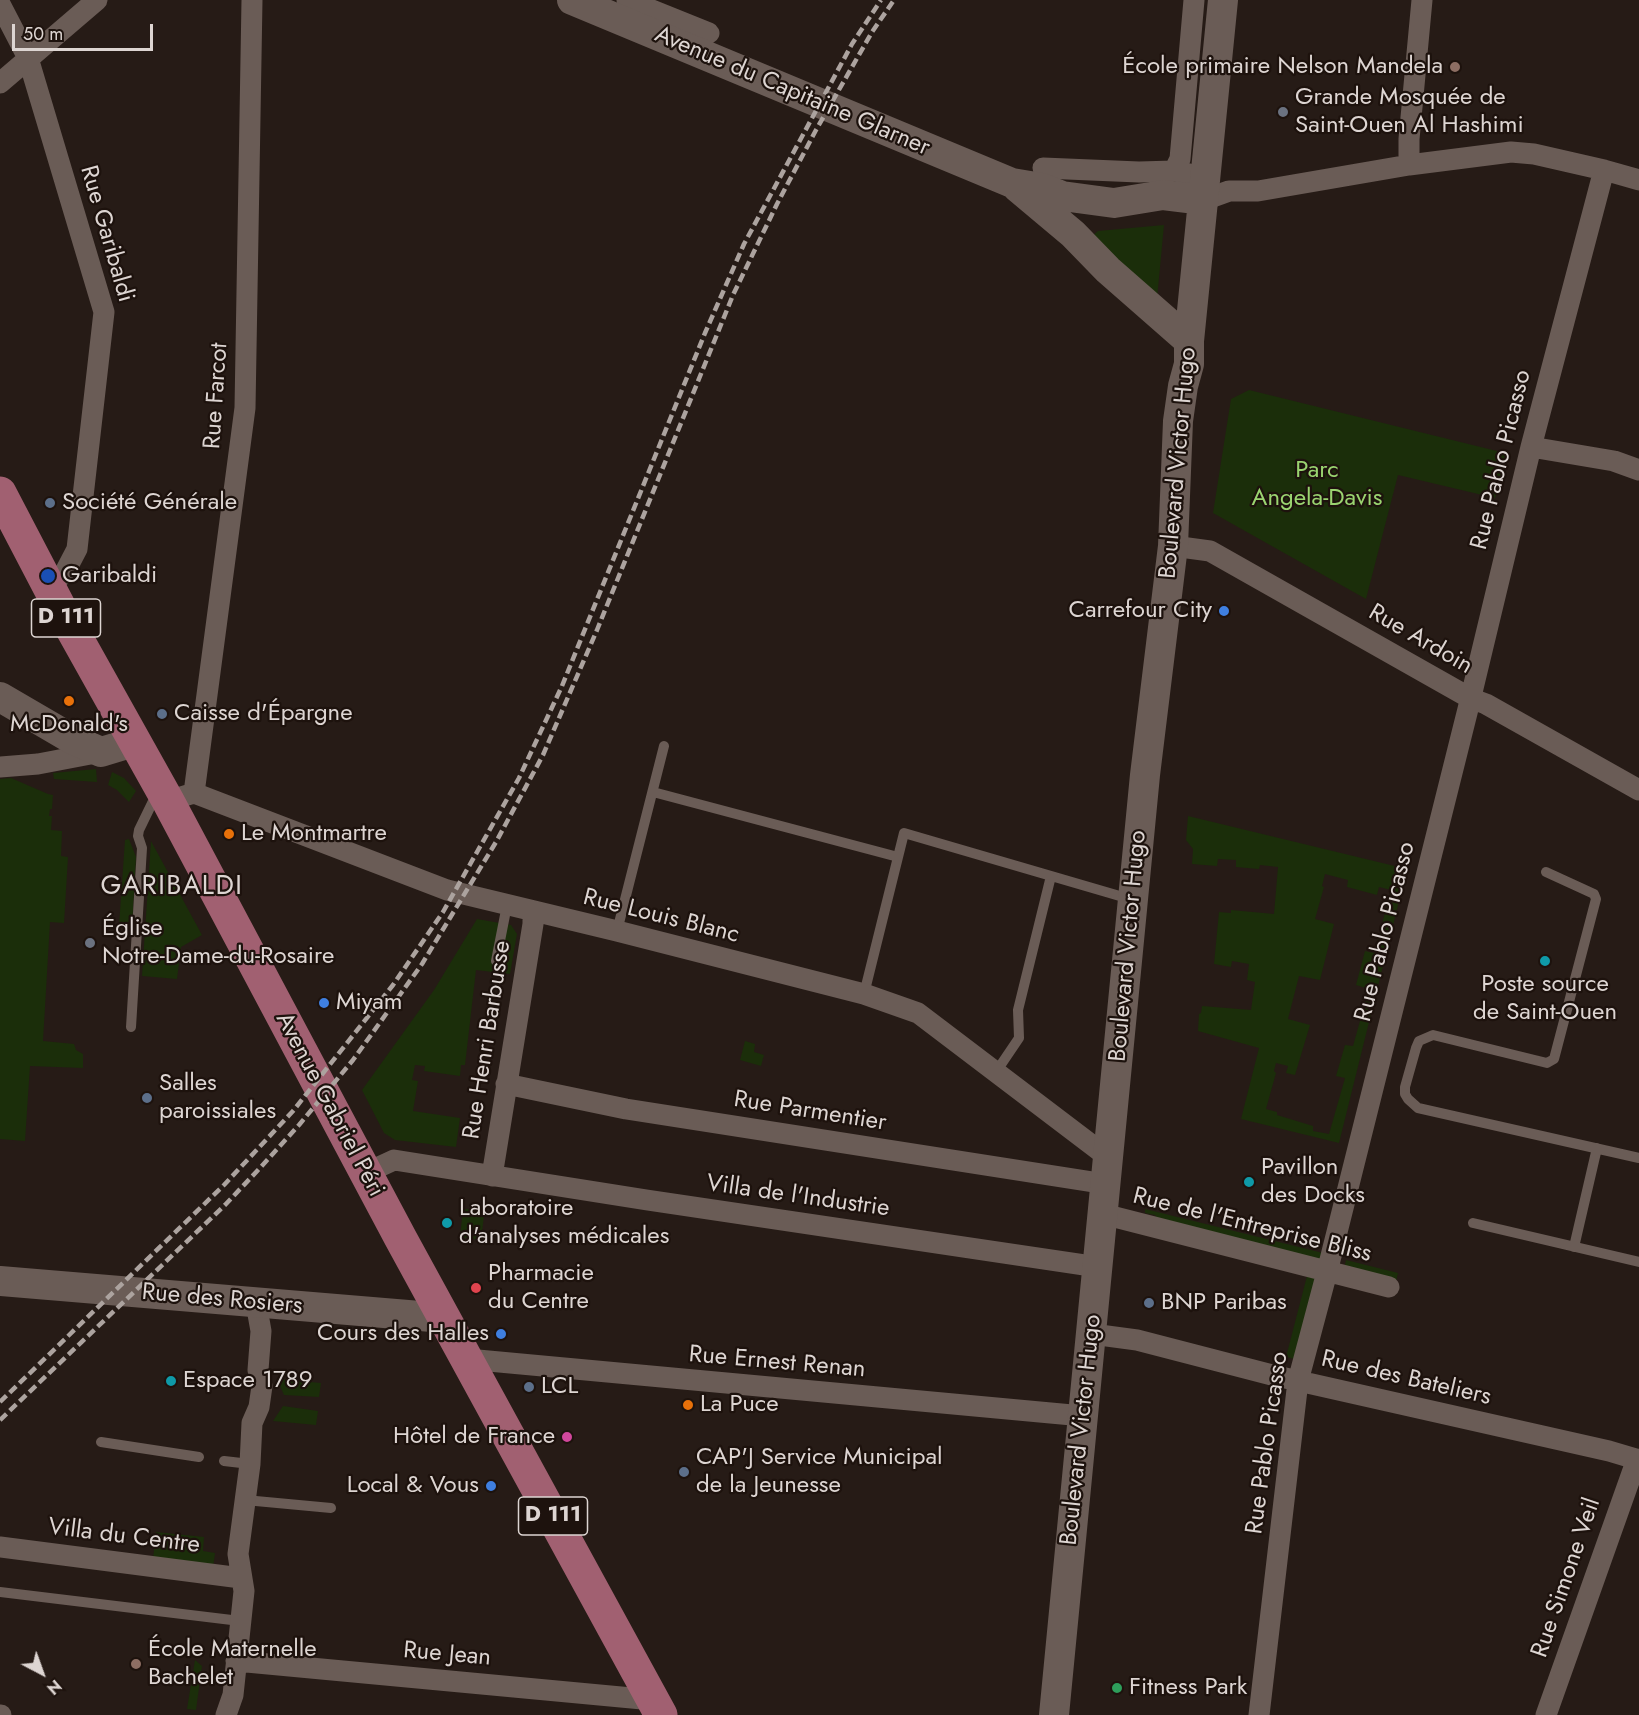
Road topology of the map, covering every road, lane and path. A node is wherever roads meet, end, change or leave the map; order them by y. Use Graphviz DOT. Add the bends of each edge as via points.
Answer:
graph roads {
  1 [pos="97,0"];
  2 [pos="252,0"];
  3 [pos="573,0"];
  4 [pos="627,0"];
  5 [pos="1194,0"];
  6 [pos="1222,0"];
  7 [pos="1422,0"];
  8 [pos="0,4"];
  9 [pos="663,7"];
  10 [pos="710,33"];
  11 [pos="28,58"];
  12 [pos="0,83"];
  13 [pos="1409,165"];
  14 [pos="1604,170"];
  15 [pos="1174,171"];
  16 [pos="1042,178"];
  17 [pos="1639,180"];
  18 [pos="1012,183"];
  19 [pos="1205,188"];
  20 [pos="1073,234"];
  21 [pos="1189,341"];
  22 [pos="1531,447"];
  23 [pos="1639,470"];
  24 [pos="0,493"];
  25 [pos="1173,546"];
  26 [pos="50,586"];
  27 [pos="0,698"];
  28 [pos="1470,698"];
  29 [pos="134,742"];
  30 [pos="664,746"];
  31 [pos="101,753"];
  32 [pos="0,767"];
  33 [pos="1639,790"];
  34 [pos="653,792"];
  35 [pos="174,794"];
  36 [pos="898,857"];
  37 [pos="1546,872"];
  38 [pos="1052,876"];
  39 [pos="1134,900"];
  40 [pos="507,905"];
  41 [pos="533,912"];
  42 [pos="617,931"];
  43 [pos="496,961"];
  44 [pos="864,994"];
  45 [pos="131,1027"];
  46 [pos="996,1072"];
  47 [pos="506,1084"];
  48 [pos="1597,1148"];
  49 [pos="1639,1158"];
  50 [pos="1108,1171"];
  51 [pos="366,1173"];
  52 [pos="492,1176"];
  53 [pos="1103,1214"];
  54 [pos="1473,1223"];
  55 [pos="1574,1247"];
  56 [pos="1639,1262"];
  57 [pos="1098,1267"];
  58 [pos="1328,1272"];
  59 [pos="0,1281"];
  60 [pos="1389,1287"];
  61 [pos="256,1303"];
  62 [pos="444,1318"];
  63 [pos="1092,1334"];
  64 [pos="467,1359"];
  65 [pos="1298,1380"];
  66 [pos="1083,1416"];
  67 [pos="102,1442"];
  68 [pos="199,1457"];
  69 [pos="1638,1459"];
  70 [pos="224,1461"];
  71 [pos="250,1464"];
  72 [pos="245,1500"];
  73 [pos="331,1508"];
  74 [pos="0,1547"];
  75 [pos="241,1578"];
  76 [pos="0,1592"];
  77 [pos="240,1621"];
  78 [pos="236,1661"];
  79 [pos="657,1707"];
  80 [pos="226,1715"];
  81 [pos="1054,1715"];
  82 [pos="1260,1715"];
  83 [pos="1546,1715"];
  1 -- 11 [label="street"];
  2 -- 35 [label="street, Rue Farcot" via="245,408"];
  3 -- 18 [label="main road, Avenue du Capitaine Glarner"];
  4 -- 9 [label="street"];
  5 -- 15 [label="street" via="1180,159"];
  6 -- 19 [label="main road, Boulevard Victor Hugo"];
  7 -- 13 [label="street"];
  8 -- 11 [label="street, Rue Garibaldi"];
  9 -- 10 [label="street"];
  11 -- 12 [label="street"];
  11 -- 26 [label="street, Rue Garibaldi" via="104,312 77,549 65,572"];
  13 -- 14 [label="street" via="1511,152"];
  13 -- 19 [label="street" via="1258,191"];
  14 -- 17 [label="street"];
  14 -- 22 [label="street, Rue Pablo Picasso"];
  15 -- 16 [label="street" via="1095,170 1045,185"];
  15 -- 19 [label="street"];
  16 -- 18 [label="main road"];
  16 -- 19 [label="main road" via="1062,196 1114,203"];
  18 -- 20 [label="main road"];
  19 -- 20 [label="main road" via="1166,213 1085,224"];
  19 -- 21 [label="main road, Boulevard Victor Hugo"];
  20 -- 21 [label="main road"];
  21 -- 25 [label="main road, Boulevard Victor Hugo" via="1189,364 1178,421"];
  22 -- 23 [label="street" via="1614,461"];
  22 -- 28 [label="street, Rue Pablo Picasso"];
  24 -- 26 [label="main road, Avenue Gabriel Péri / D 111"];
  25 -- 28 [label="street, Rue Ardoin" via="1210,551"];
  25 -- 39 [label="main road, Boulevard Victor Hugo"];
  26 -- 29 [label="main road, Avenue Gabriel Péri / D 111"];
  27 -- 31 [label="main road"];
  28 -- 33 [label="street, Rue Ardoin"];
  28 -- 58 [label="street, Rue Pablo Picasso"];
  29 -- 31 [label="main road"];
  29 -- 35 [label="main road, Avenue Gabriel Péri / D 111"];
  30 -- 34 [label="lane"];
  31 -- 32 [label="street"];
  34 -- 36 [label="lane"];
  34 -- 42 [label="lane"];
  35 -- 40 [label="street, Rue Louis Blanc" via="447,890"];
  35 -- 45 [label="lane" via="139,830 142,848"];
  35 -- 51 [label="main road, Avenue Gabriel Péri / D 111"];
  36 -- 38 [label="lane" via="904,833"];
  36 -- 44 [label="lane"];
  37 -- 48 [label="lane" via="1594,894 1596,899 1554,1059 1547,1063 1433,1035 1419,1041 1405,1094 1418,1108"];
  38 -- 39 [label="lane"];
  38 -- 46 [label="lane" via="1018,1010 1019,1038"];
  39 -- 50 [label="main road, Boulevard Victor Hugo"];
  40 -- 41 [label="street, Rue Louis Blanc"];
  40 -- 43 [label="lane"];
  41 -- 42 [label="street, Rue Louis Blanc"];
  41 -- 47 [label="street, Rue Henri Barbusse"];
  42 -- 44 [label="street, Rue Louis Blanc"];
  44 -- 46 [label="street, Rue Louis Blanc" via="918,1013"];
  46 -- 50 [label="street, Rue Louis Blanc"];
  47 -- 50 [label="street, Rue Parmentier" via="626,1109"];
  47 -- 52 [label="street, Rue Henri Barbusse"];
  48 -- 49 [label="lane"];
  48 -- 55 [label="lane"];
  50 -- 53 [label="main road, Boulevard Victor Hugo"];
  51 -- 52 [label="street, Villa de l'Industrie" via="394,1160"];
  51 -- 62 [label="main road, Avenue Gabriel Péri / D 111"];
  52 -- 57 [label="street, Villa de l'Industrie"];
  53 -- 57 [label="main road, Boulevard Victor Hugo"];
  53 -- 58 [label="street, Rue de l'Entreprise Bliss"];
  54 -- 55 [label="lane"];
  55 -- 56 [label="lane"];
  57 -- 63 [label="main road, Boulevard Victor Hugo"];
  58 -- 60 [label="street, Rue de l'Entreprise Bliss"];
  58 -- 65 [label="street, Rue Pablo Picasso"];
  59 -- 61 [label="main road, Rue des Rosiers"];
  61 -- 62 [label="main road, Rue des Rosiers"];
  61 -- 71 [label="street" via="262,1386 252,1423"];
  62 -- 64 [label="main road, Avenue Gabriel Péri / D 111"];
  63 -- 65 [label="street, Rue des Bateliers" via="1137,1340"];
  63 -- 66 [label="main road, Boulevard Victor Hugo"];
  64 -- 66 [label="street, Rue Ernest Renan"];
  64 -- 79 [label="main road, Avenue Gabriel Péri / D 111"];
  65 -- 69 [label="street, Rue des Bateliers"];
  65 -- 82 [label="street, Rue Pablo Picasso"];
  66 -- 81 [label="main road, Boulevard Victor Hugo"];
  67 -- 68 [label="lane"];
  69 -- 83 [label="street, Rue Simone Veil"];
  70 -- 71 [label="lane"];
  71 -- 72 [label="street"];
  72 -- 73 [label="lane"];
  72 -- 75 [label="street" via="238,1554"];
  74 -- 75 [label="street, Villa du Centre"];
  75 -- 77 [label="street" via="244,1591"];
  76 -- 77 [label="lane"];
  77 -- 78 [label="street"];
  78 -- 79 [label="street, Rue Jean"];
  78 -- 80 [label="street" via="233,1695"];
}
